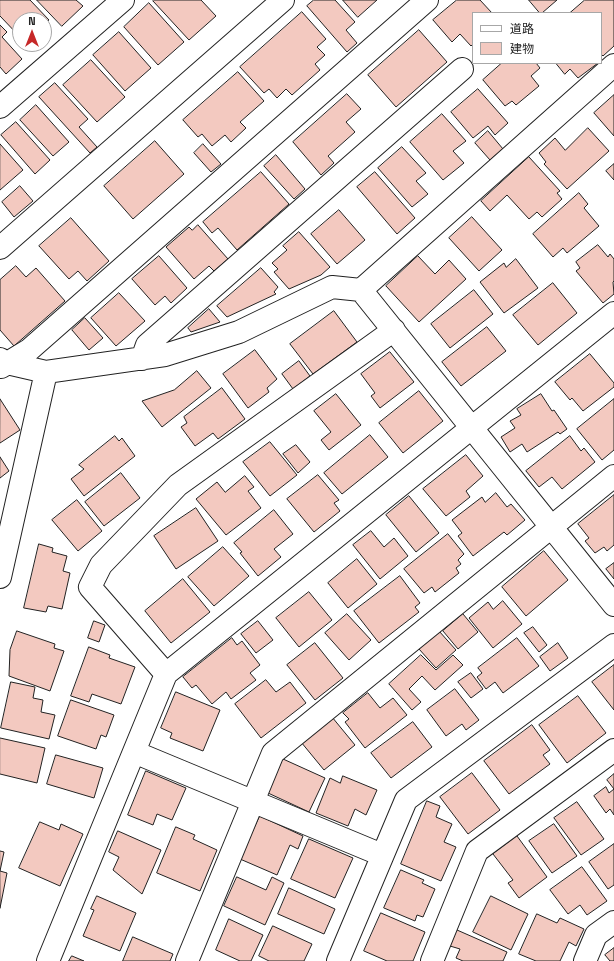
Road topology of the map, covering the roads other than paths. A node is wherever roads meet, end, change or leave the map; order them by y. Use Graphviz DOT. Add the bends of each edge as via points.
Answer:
graph roads {
  1 [pos="123,0"];
  2 [pos="283,0"];
  3 [pos="427,0"];
  4 [pos="614,65"];
  5 [pos="462,69"];
  6 [pos="0,108"];
  7 [pos="0,248"];
  8 [pos="361,290"];
  9 [pos="614,313"];
  10 [pos="394,330"];
  11 [pos="142,359"];
  12 [pos="2,364"];
  13 [pos="46,372"];
  14 [pos="472,428"];
  15 [pos="614,476"];
  16 [pos="551,527"];
  17 [pos="4,547"];
  18 [pos="0,577"];
  19 [pos="614,605"];
  20 [pos="614,645"];
  21 [pos="166,674"];
  22 [pos="614,750"];
  23 [pos="134,752"];
  24 [pos="253,801"];
  25 [pos="382,855"];
  26 [pos="614,922"];
  27 [pos="48,961"];
  28 [pos="187,961"];
  29 [pos="338,961"];
  30 [pos="432,961"];
  31 [pos="585,961"];
  1 -- 6 [label="street"];
  2 -- 7 [label="street"];
  3 -- 12 [label="street" via="29,350"];
  4 -- 8 [label="street"];
  5 -- 11 [label="street" via="147,345"];
  8 -- 10 [label="street"];
  8 -- 11 [label="street" via="332,287 239,332 165,355"];
  9 -- 14 [label="street"];
  10 -- 14 [label="street"];
  10 -- 21 [label="street" via="178,485 101,565 90,588"];
  11 -- 13 [label="street"];
  12 -- 13 [label="street"];
  13 -- 17 [label="street"];
  14 -- 16 [label="street"];
  14 -- 21 [label="street"];
  15 -- 16 [label="street"];
  16 -- 19 [label="street"];
  16 -- 24 [label="street" via="273,753"];
  17 -- 18 [label="street"];
  20 -- 25 [label="street" via="406,800"];
  21 -- 23 [label="street"];
  22 -- 30 [label="street" via="477,851"];
  23 -- 24 [label="street"];
  23 -- 27 [label="street"];
  24 -- 25 [label="street"];
  24 -- 28 [label="street"];
  25 -- 29 [label="street"];
  26 -- 31 [label="street" via="596,935"];
}
